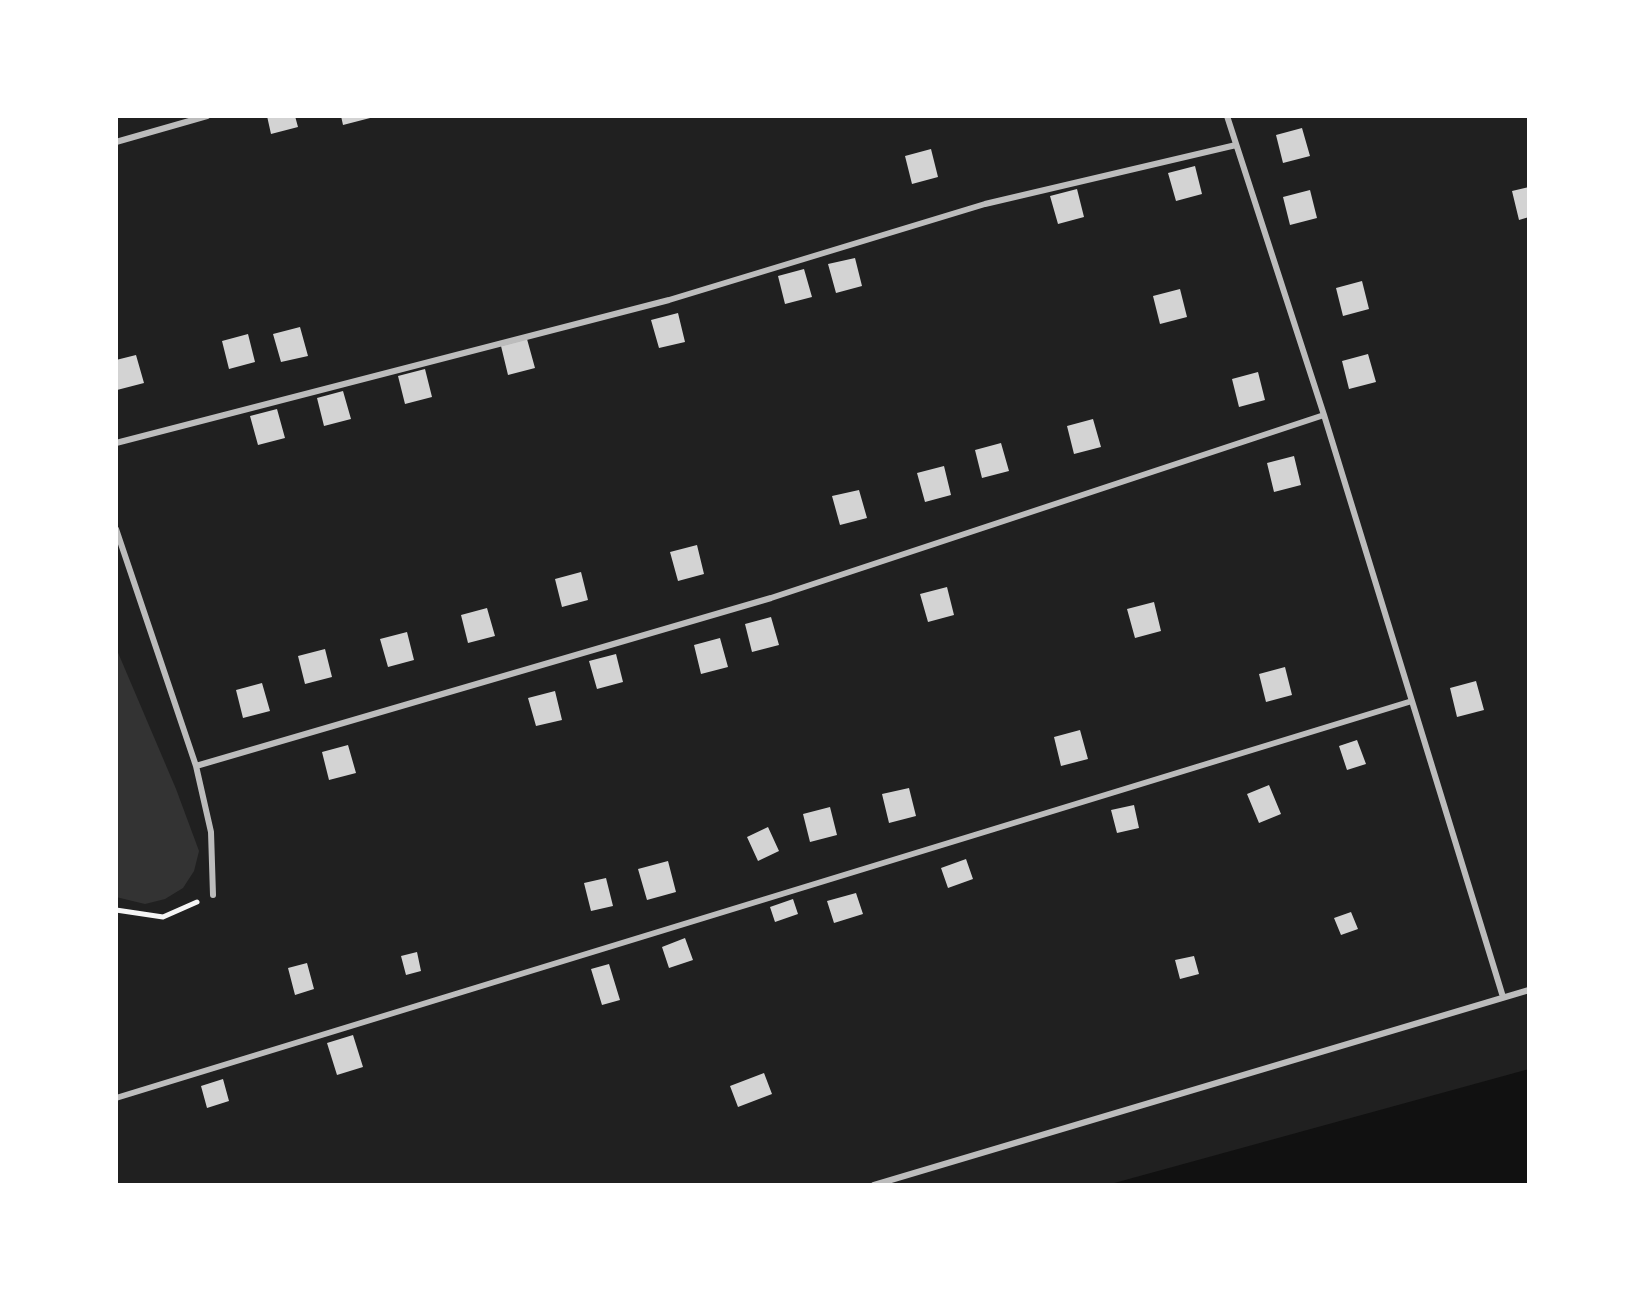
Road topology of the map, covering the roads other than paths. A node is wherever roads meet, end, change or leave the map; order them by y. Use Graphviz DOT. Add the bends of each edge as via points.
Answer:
graph roads {
  1 [pos="207,116"];
  2 [pos="1227,116"];
  3 [pos="116,142"];
  4 [pos="1236,145"];
  5 [pos="1324,415"];
  6 [pos="116,443"];
  7 [pos="116,529"];
  8 [pos="1412,701"];
  9 [pos="196,766"];
  10 [pos="213,895"];
  11 [pos="1529,990"];
  12 [pos="1503,997"];
  13 [pos="116,1098"];
  14 [pos="874,1185"];
  1 -- 3 [label="lane"];
  2 -- 4 [label="lane"];
  4 -- 5 [label="lane"];
  4 -- 6 [label="lane" via="985,204 669,300"];
  5 -- 8 [label="lane"];
  5 -- 9 [label="lane" via="771,598"];
  7 -- 9 [label="lane"];
  8 -- 12 [label="lane"];
  8 -- 13 [label="lane"];
  9 -- 10 [label="lane" via="211,832"];
  11 -- 12 [label="lane"];
  12 -- 14 [label="lane"];
}
